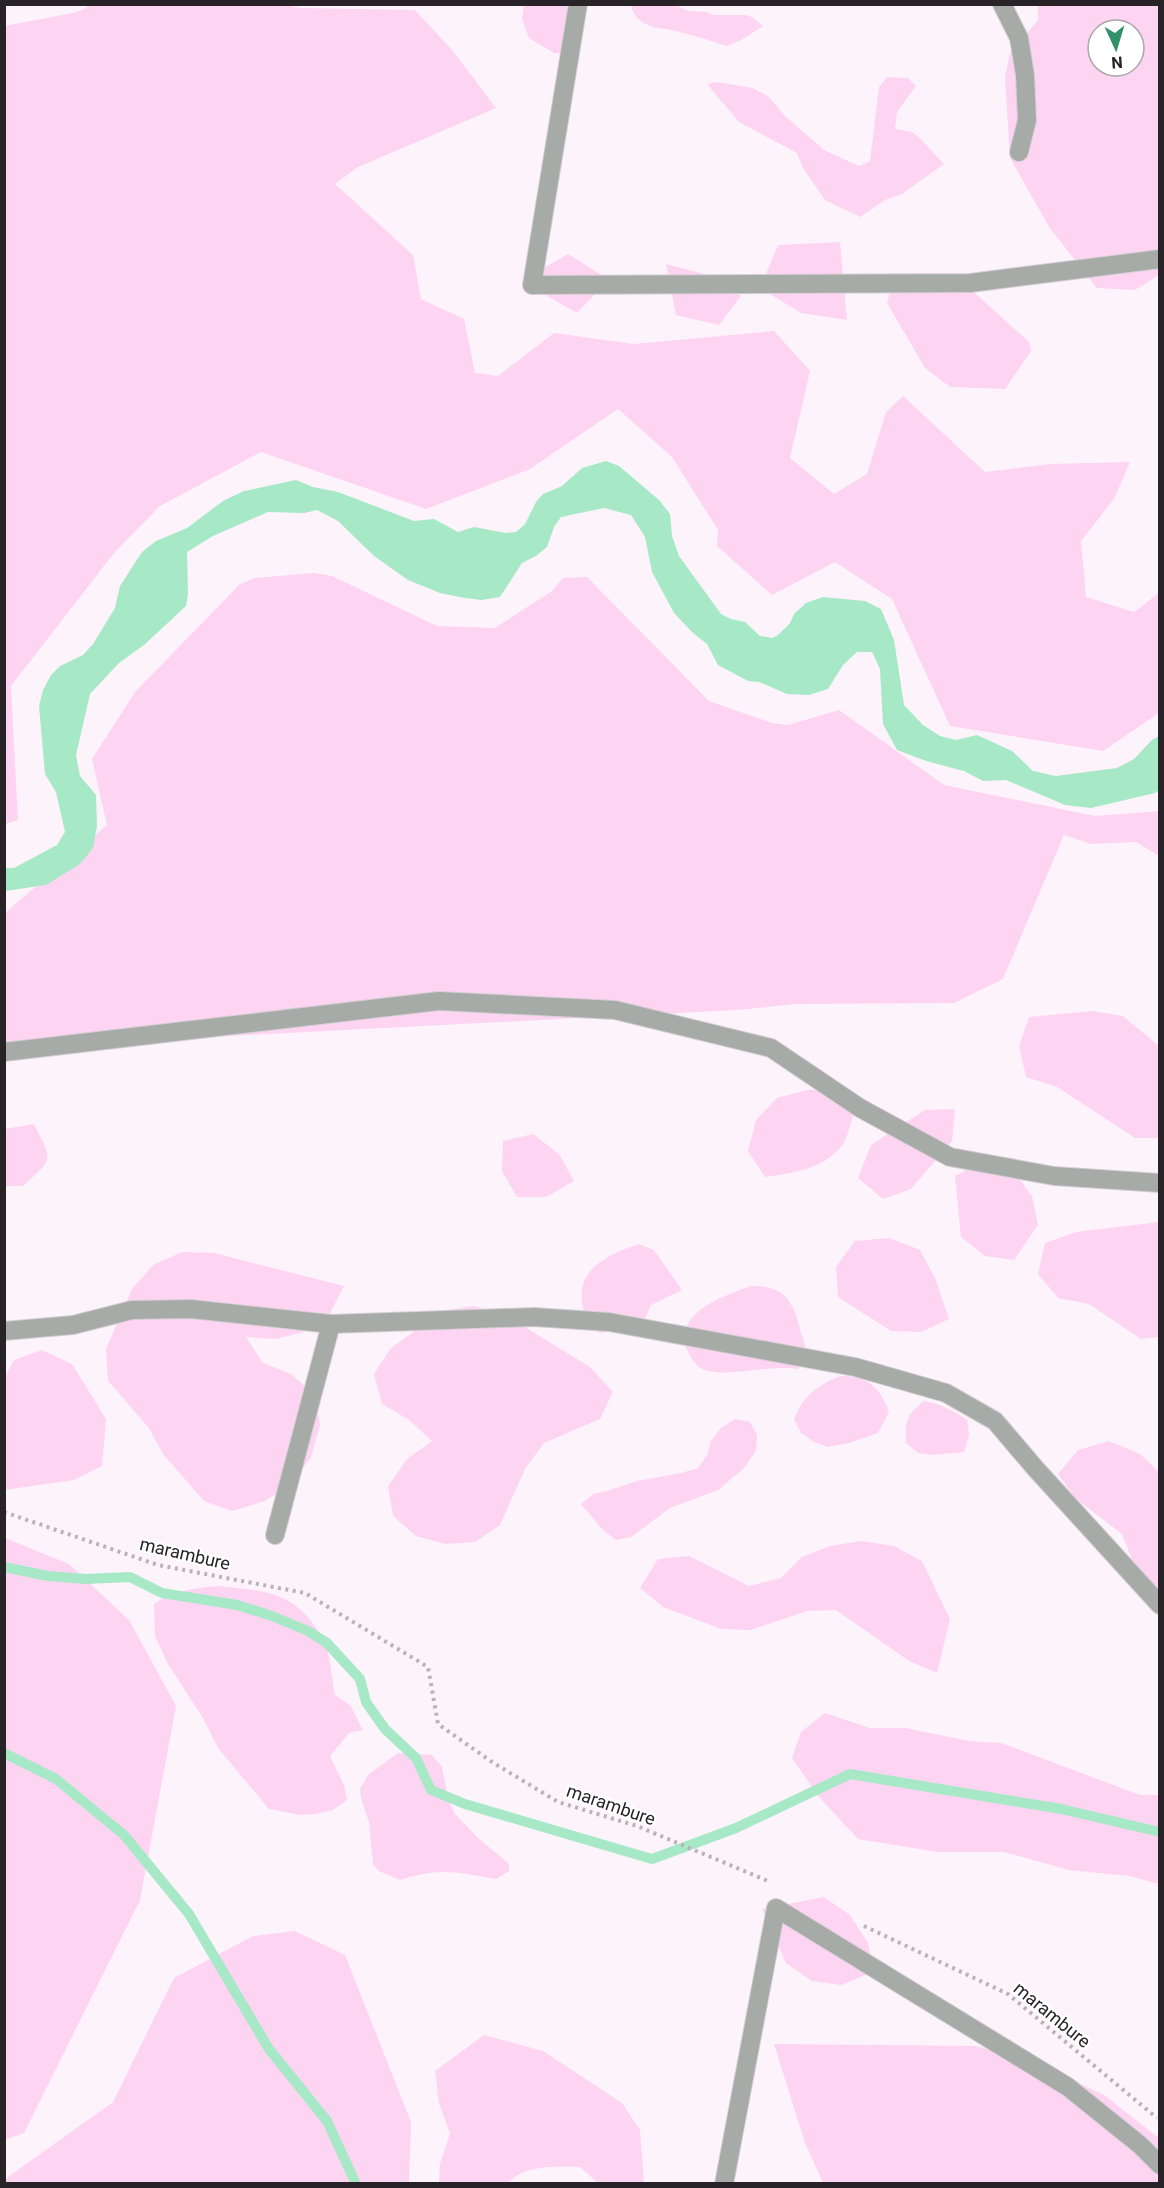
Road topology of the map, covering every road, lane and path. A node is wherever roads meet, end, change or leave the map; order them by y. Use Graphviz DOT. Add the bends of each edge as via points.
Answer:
graph roads {
  1 [pos="578,4"];
  2 [pos="1002,4"];
  3 [pos="1019,152"];
  4 [pos="1160,259"];
  5 [pos="4,1052"];
  6 [pos="1160,1183"];
  7 [pos="331,1324"];
  8 [pos="4,1331"];
  9 [pos="4,1512"];
  10 [pos="275,1534"];
  11 [pos="1160,1605"];
  12 [pos="771,1882"];
  13 [pos="857,1922"];
  14 [pos="1160,2121"];
  15 [pos="1160,2164"];
  16 [pos="724,2184"];
  1 -- 4 [label="street" via="532,285 970,283"];
  2 -- 3 [label="street" via="1019,38 1025,75 1027,120"];
  5 -- 6 [label="street" via="439,1001 615,1010 771,1048 860,1108 950,1157 1054,1176"];
  7 -- 8 [label="street" via="191,1309 132,1310 73,1325"];
  7 -- 10 [label="street"];
  7 -- 11 [label="street" via="534,1317 609,1322 855,1367 946,1393 995,1421"];
  9 -- 12 [label="path, marambure" via="158,1565 305,1593 428,1667 438,1724 492,1762 558,1802 637,1826"];
  13 -- 14 [label="path, marambure" via="1008,1994"];
  15 -- 16 [label="street" via="1068,2087 776,1908"];
}
